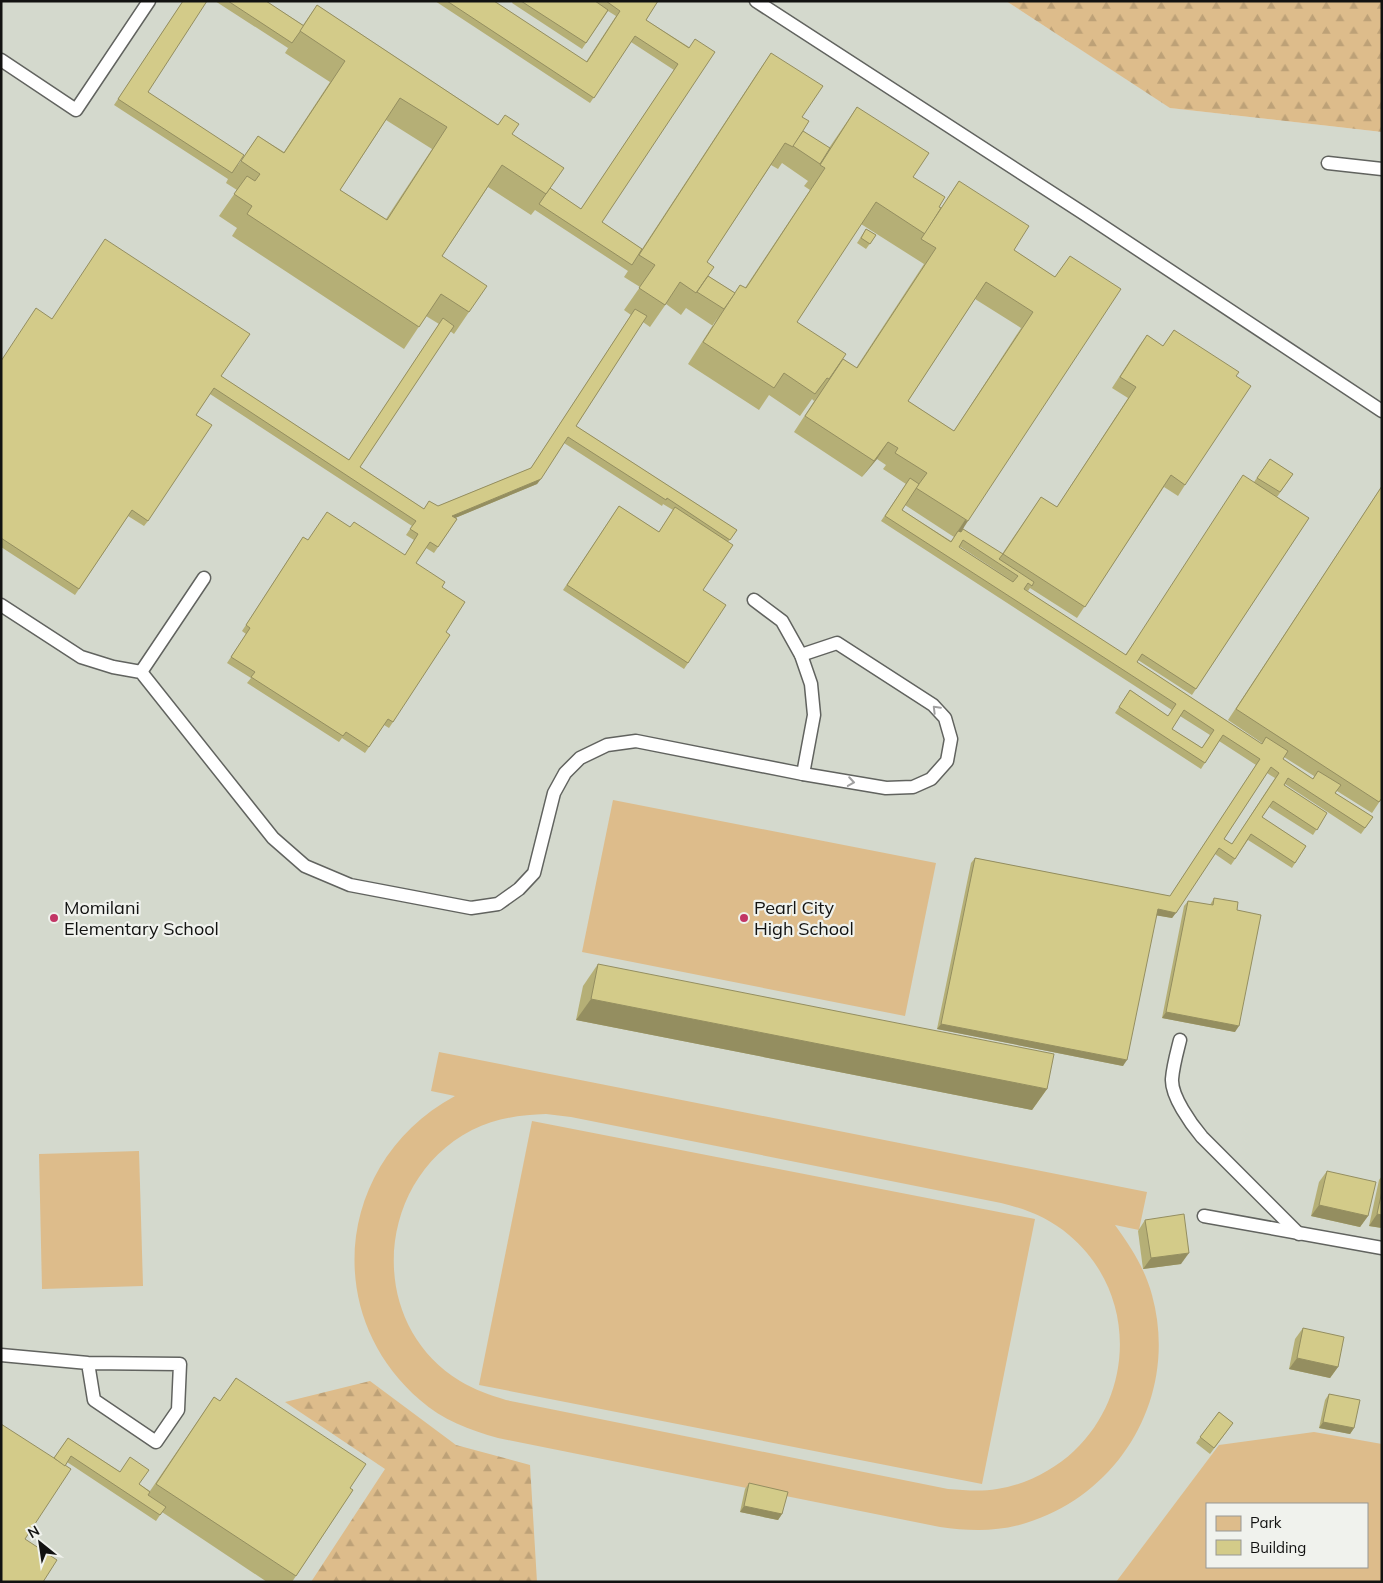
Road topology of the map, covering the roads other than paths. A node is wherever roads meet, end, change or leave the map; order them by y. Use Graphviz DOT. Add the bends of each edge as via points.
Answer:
graph roads {
  1 [pos="149,1"];
  2 [pos="756,1"];
  3 [pos="1,60"];
  4 [pos="1328,163"];
  5 [pos="1382,169"];
  6 [pos="1382,411"];
  7 [pos="204,578"];
  8 [pos="754,600"];
  9 [pos="1,605"];
  10 [pos="801,655"];
  11 [pos="141,672"];
  12 [pos="803,774"];
  13 [pos="1180,1040"];
  14 [pos="1204,1216"];
  15 [pos="1300,1234"];
  16 [pos="1382,1248"];
  17 [pos="1,1355"];
  18 [pos="88,1362"];
  1 -- 3 [label="lane" via="76,110"];
  2 -- 6 [label="lane"];
  4 -- 5 [label="lane"];
  7 -- 11 [label="lane"];
  8 -- 10 [label="lane" via="782,621"];
  9 -- 11 [label="lane" via="81,657"];
  10 -- 12 [label="lane" via="811,684 814,715"];
  12 -- 10 [label="lane, one-way" via="886,788 913,787 931,778 947,761 951,739 945,718 933,705 837,643"];
  11 -- 12 [label="lane" via="273,838 305,866 350,885 471,908 498,904 519,889 534,872 554,793 565,772 580,758 608,745 636,741"];
  13 -- 15 [label="lane" via="1172,1080 1189,1122"];
  14 -- 15 [label="lane"];
  15 -- 16 [label="lane"];
  17 -- 18 [label="lane"];
  18 -- 18 [label="lane" via="180,1364 178,1410 156,1442 94,1400"];
}
